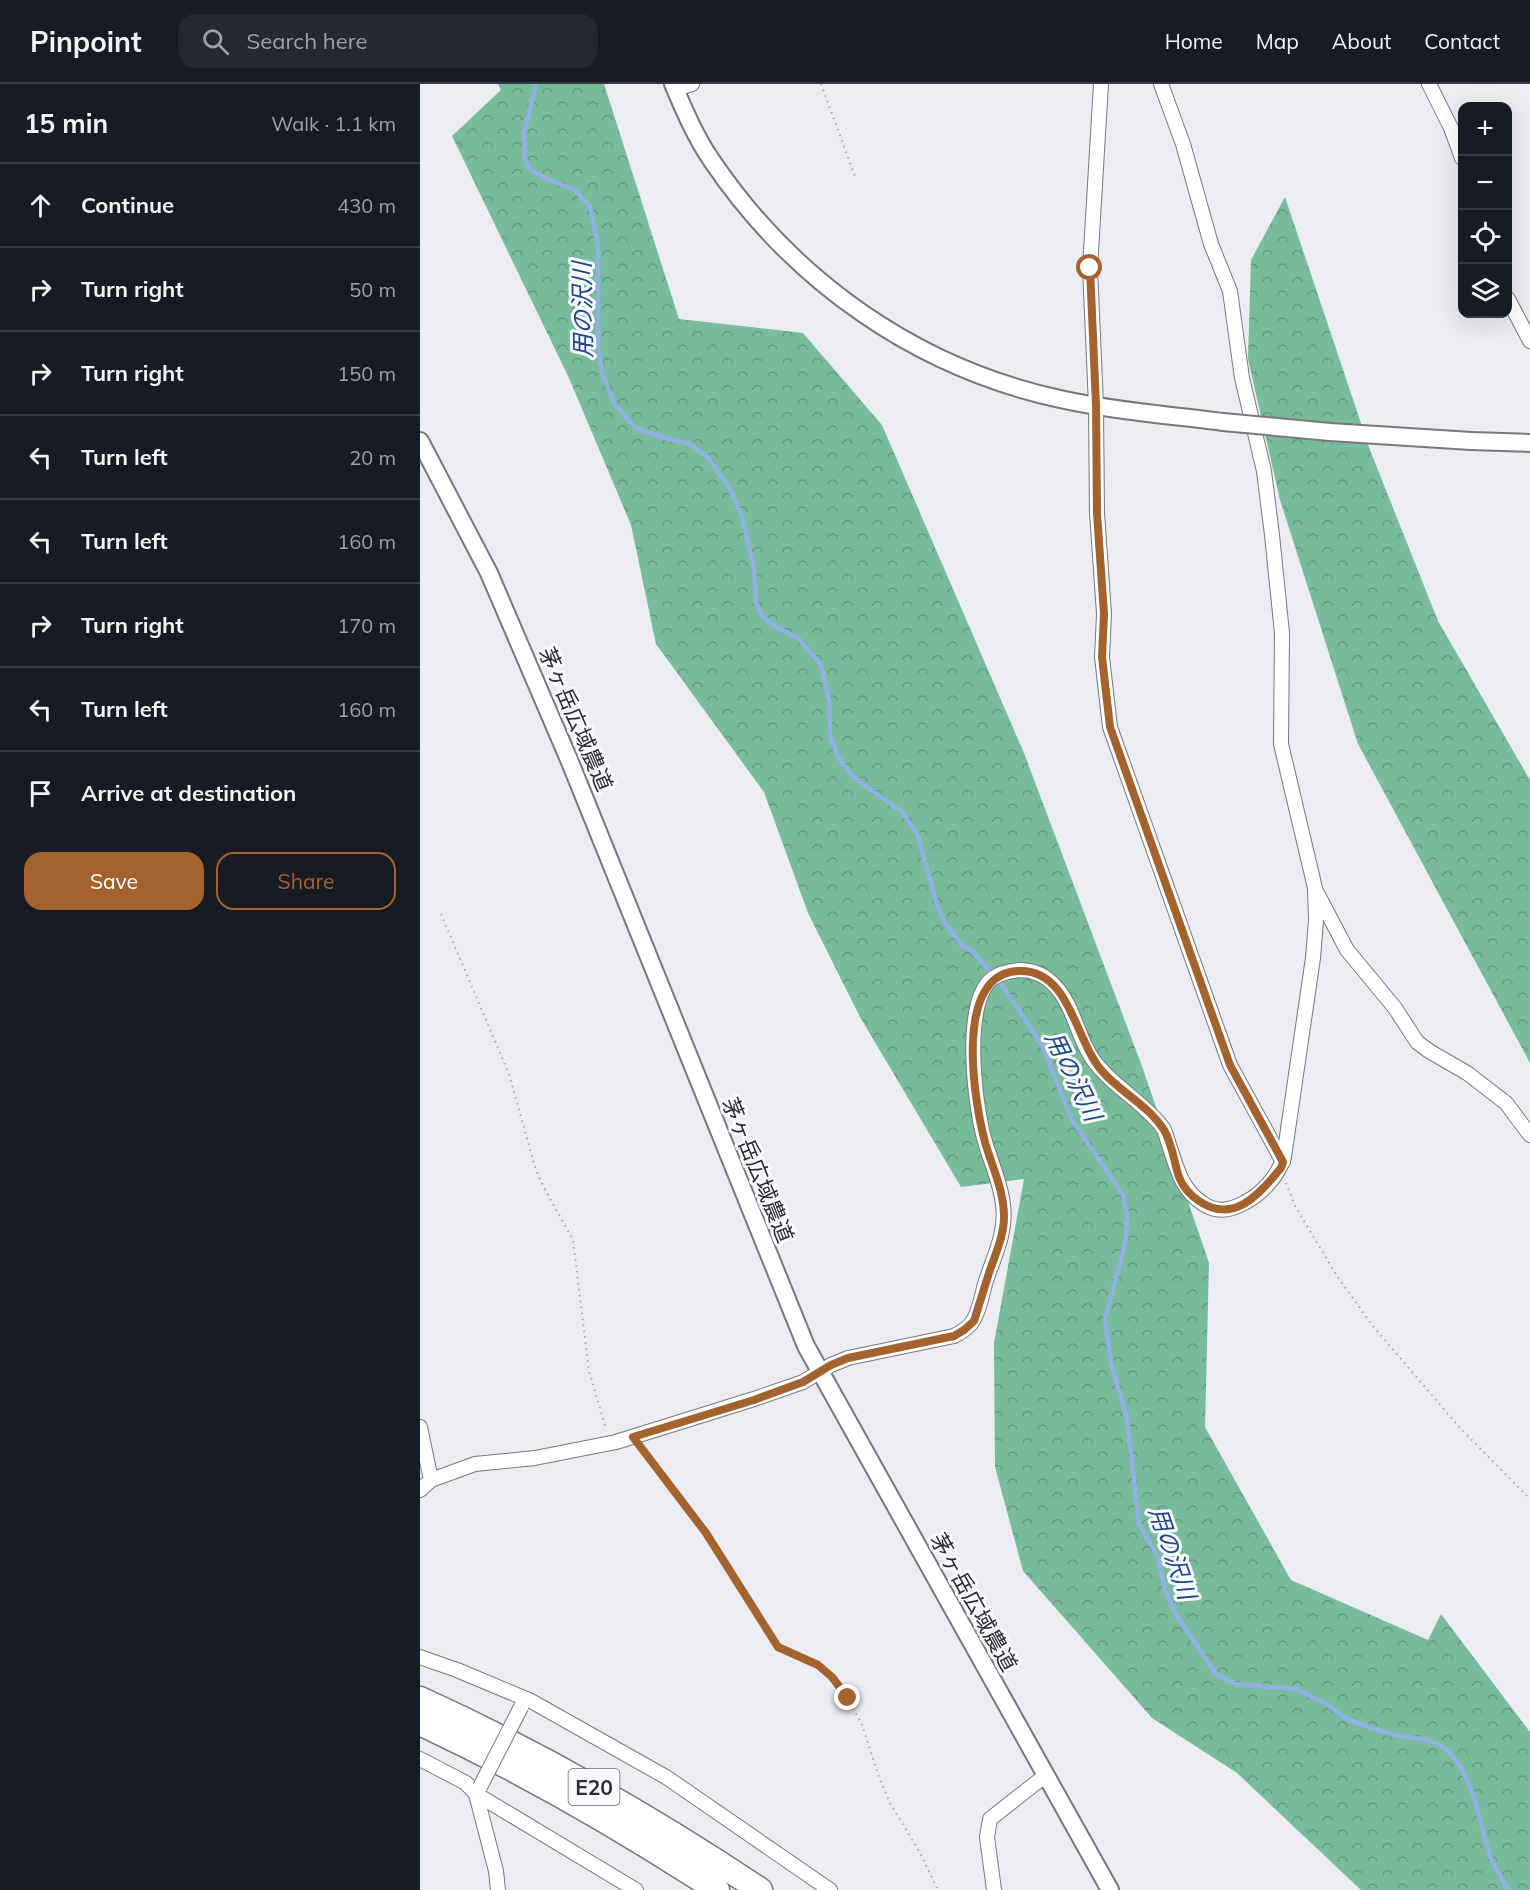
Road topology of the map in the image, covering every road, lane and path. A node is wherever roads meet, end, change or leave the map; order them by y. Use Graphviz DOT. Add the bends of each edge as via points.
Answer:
graph roads {
  1 [pos="692,84"];
  2 [pos="821,84"];
  3 [pos="1101,84"];
  4 [pos="1161,84"];
  5 [pos="1430,84"];
  6 [pos="674,86"];
  7 [pos="1461,156"];
  8 [pos="856,179"];
  9 [pos="1512,307"];
  10 [pos="1530,341"];
  11 [pos="1096,405"];
  12 [pos="420,441"];
  13 [pos="1530,442"];
  14 [pos="1440,853"];
  15 [pos="1315,888"];
  16 [pos="441,914"];
  17 [pos="1530,1021"];
  18 [pos="1530,1135"];
  19 [pos="1282,1165"];
  20 [pos="819,1372"];
  21 [pos="420,1427"];
  22 [pos="633,1437"];
  23 [pos="610,1443"];
  24 [pos="425,1485"];
  25 [pos="1530,1499"];
  26 [pos="420,1658"];
  27 [pos="420,1699"];
  28 [pos="523,1703"];
  29 [pos="420,1723"];
  30 [pos="420,1759"];
  31 [pos="1046,1775"];
  32 [pos="478,1790"];
  33 [pos="498,1890"];
  34 [pos="636,1890"];
  35 [pos="717,1890"];
  36 [pos="760,1890"];
  37 [pos="830,1890"];
  38 [pos="938,1890"];
  39 [pos="994,1890"];
  40 [pos="1110,1890"];
  1 -- 6 [label="street"];
  2 -- 8 [label="path"];
  3 -- 11 [label="street" via="1090,268"];
  4 -- 15 [label="street" via="1183,144 1211,244 1230,291 1272,535 1282,633 1281,744"];
  5 -- 7 [label="street"];
  6 -- 11 [label="street" via="711,159 737,195 801,267 850,306 890,331 976,373 1026,390"];
  9 -- 10 [label="street"];
  11 -- 13 [label="street, bridge" via="1330,432"];
  11 -- 19 [label="street" via="1097,513 1104,614 1102,657 1110,727 1230,1065"];
  12 -- 20 [label="street, 茅ヶ岳広域農道" via="489,573 570,762"];
  14 -- 17 [label="path" via="1437,879 1460,926 1503,978"];
  15 -- 18 [label="street" via="1347,950 1395,1008 1417,1042 1506,1103"];
  15 -- 19 [label="street" via="1313,958"];
  16 -- 23 [label="path" via="509,1074 535,1167 573,1240 589,1371"];
  19 -- 20 [label="street" via="1250,1200 1219,1211 1206,1206 1186,1190 1165,1131 1152,1114 1101,1070 1091,1056 1056,986 1031,971 1007,972 993,978 977,1006 974,1022 976,1094 1004,1218 974,1321 954,1336 848,1358"];
  19 -- 25 [label="path" via="1295,1206 1372,1325 1460,1428"];
  20 -- 22 [label="street" via="754,1400"];
  20 -- 31 [label="street, 茅ヶ岳広域農道"];
  21 -- 24 [label="street"];
  22 -- 23 [label="street"];
  22 -- 38 [label="path" via="706,1533 778,1647 818,1665 848,1698 890,1803 920,1851"];
  23 -- 24 [label="street" via="535,1458 475,1464"];
  26 -- 28 [label="street" via="457,1670"];
  27 -- 36 [label="highway, E20" via="540,1757 619,1801"];
  28 -- 32 [label="street, bridge"];
  28 -- 37 [label="street" via="666,1777"];
  29 -- 35 [label="highway, E20" via="530,1777"];
  30 -- 32 [label="street"];
  31 -- 39 [label="street" via="990,1819 987,1837"];
  31 -- 40 [label="street, 茅ヶ岳広域農道"];
  32 -- 33 [label="street"];
  32 -- 34 [label="street"];
}
